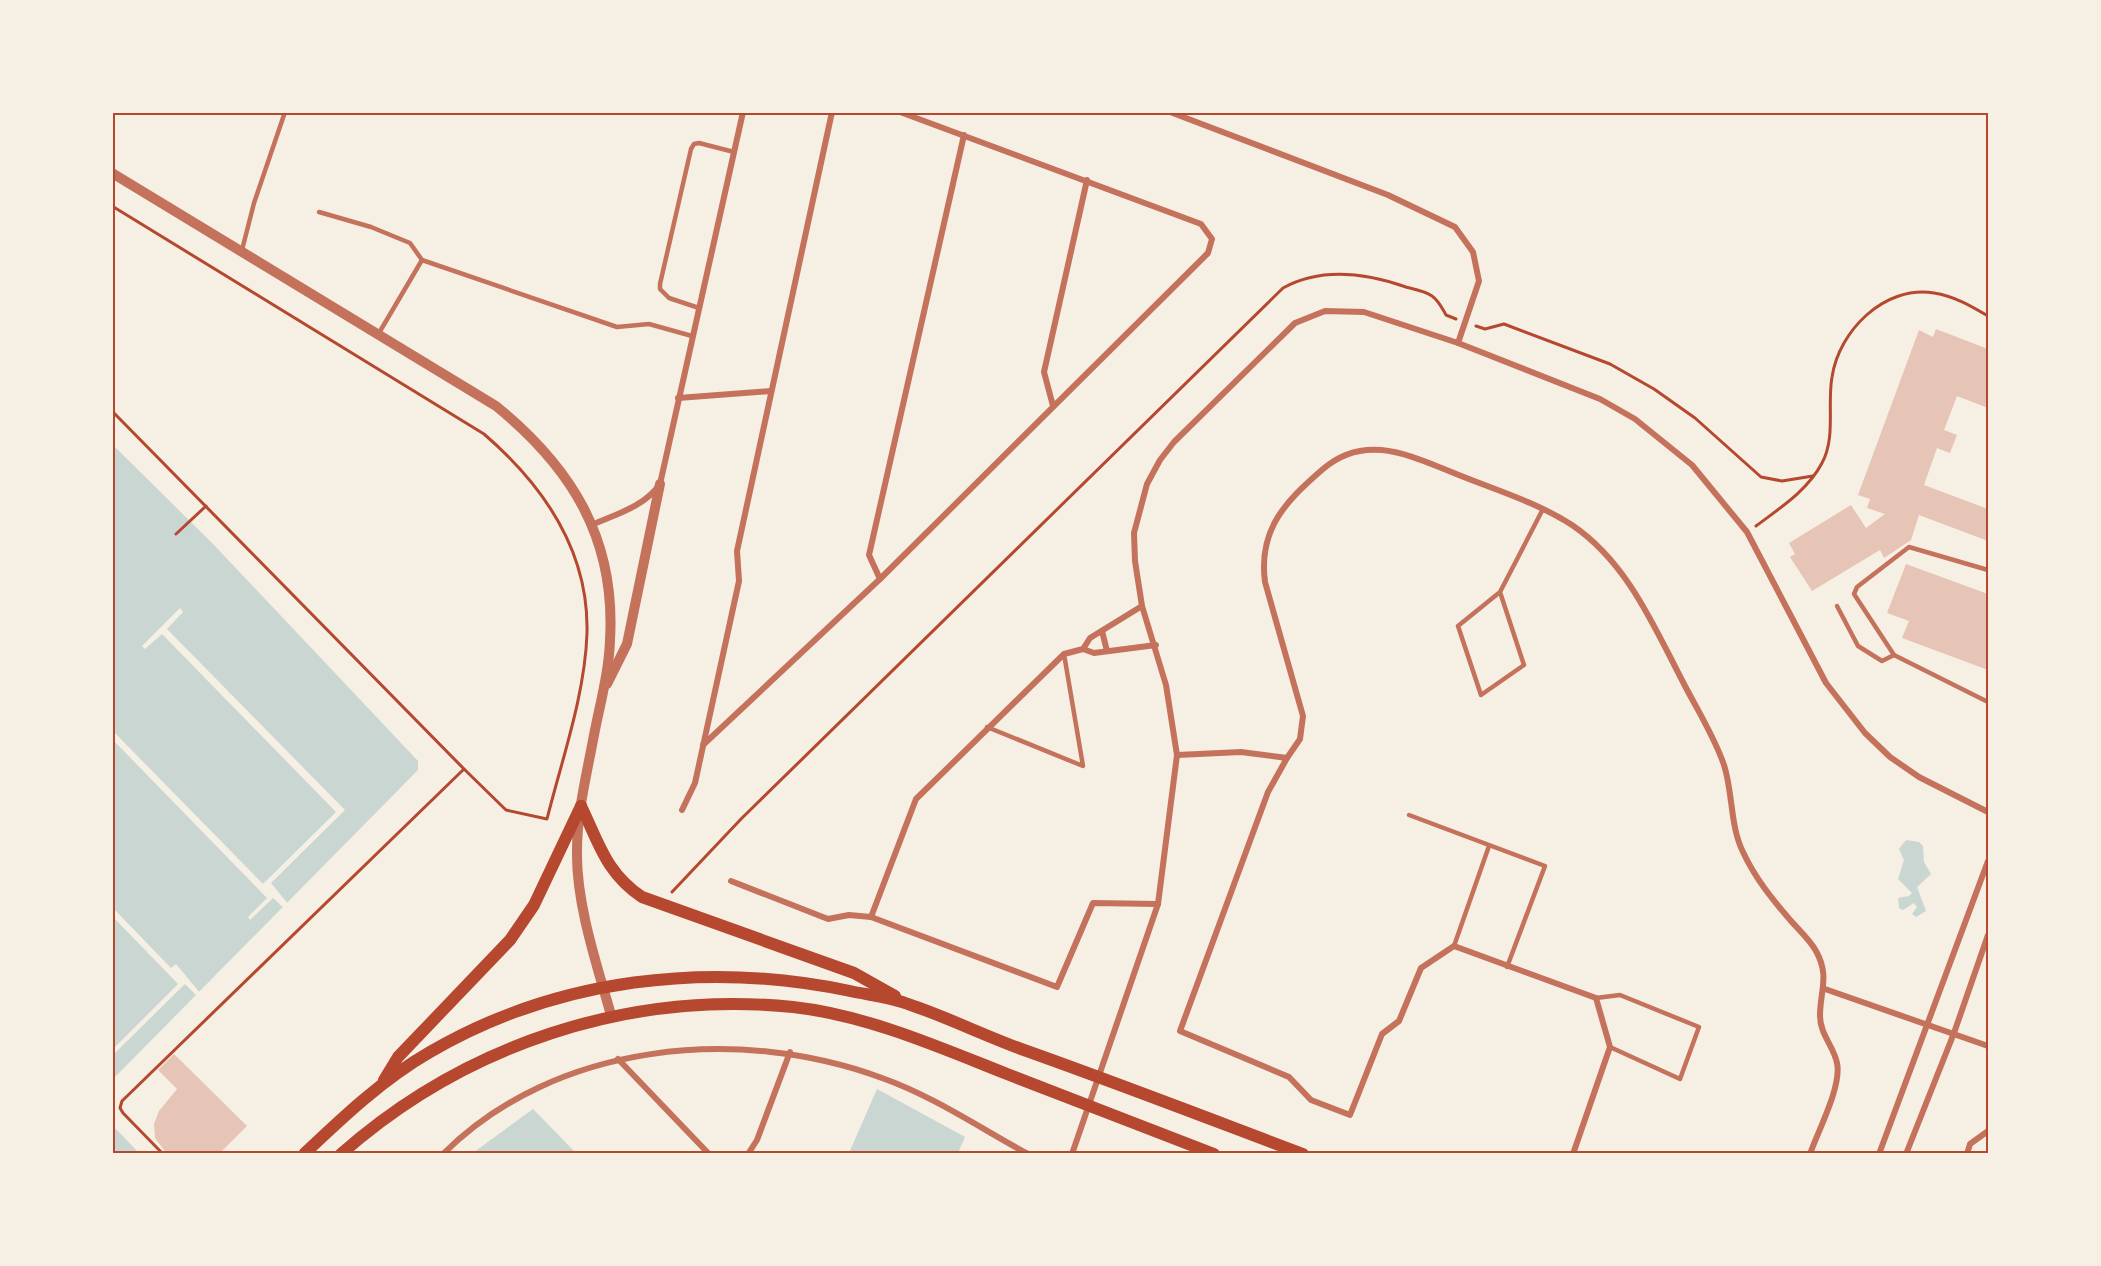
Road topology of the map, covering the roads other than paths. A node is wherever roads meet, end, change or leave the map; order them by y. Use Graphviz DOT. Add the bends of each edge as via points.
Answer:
graph roads {
  1 [pos="285,112"];
  2 [pos="743,112"];
  3 [pos="832,112"];
  4 [pos="900,112"];
  5 [pos="1170,112"];
  6 [pos="964,135"];
  7 [pos="734,152"];
  8 [pos="112,173"];
  9 [pos="1087,180"];
  10 [pos="319,212"];
  11 [pos="242,251"];
  12 [pos="422,260"];
  13 [pos="699,308"];
  14 [pos="379,333"];
  15 [pos="692,336"];
  16 [pos="1458,343"];
  17 [pos="771,391"];
  18 [pos="678,398"];
  19 [pos="1053,406"];
  20 [pos="660,484"];
  21 [pos="1543,509"];
  22 [pos="592,525"];
  23 [pos="1989,570"];
  24 [pos="880,579"];
  25 [pos="1500,592"];
  26 [pos="1142,606"];
  27 [pos="1837,606"];
  28 [pos="1102,631"];
  29 [pos="1156,645"];
  30 [pos="1083,649"];
  31 [pos="1107,651"];
  32 [pos="1064,654"];
  33 [pos="1894,655"];
  34 [pos="602,693"];
  35 [pos="1989,702"];
  36 [pos="987,727"];
  37 [pos="703,745"];
  38 [pos="1177,755"];
  39 [pos="1287,758"];
  40 [pos="581,806"];
  41 [pos="682,810"];
  42 [pos="1989,812"];
  43 [pos="1410,815"];
  44 [pos="1489,846"];
  45 [pos="1989,861"];
  46 [pos="731,881"];
  47 [pos="1158,904"];
  48 [pos="871,917"];
  49 [pos="1989,935"];
  50 [pos="1454,946"];
  51 [pos="1507,967"];
  52 [pos="603,986"];
  53 [pos="1825,990"];
  54 [pos="1596,998"];
  55 [pos="906,1003"];
  56 [pos="611,1016"];
  57 [pos="1927,1025"];
  58 [pos="1954,1034"];
  59 [pos="1989,1046"];
  60 [pos="1610,1047"];
  61 [pos="790,1052"];
  62 [pos="618,1059"];
  63 [pos="1100,1077"];
  64 [pos="381,1085"];
  65 [pos="1089,1107"];
  66 [pos="1989,1131"];
  67 [pos="303,1154"];
  68 [pos="341,1154"];
  69 [pos="443,1154"];
  70 [pos="709,1154"];
  71 [pos="748,1154"];
  72 [pos="1028,1154"];
  73 [pos="1072,1154"];
  74 [pos="1214,1154"];
  75 [pos="1304,1154"];
  76 [pos="1573,1154"];
  77 [pos="1810,1154"];
  78 [pos="1879,1154"];
  79 [pos="1906,1154"];
  80 [pos="1967,1154"];
  1 -- 11 [label="lane"];
  2 -- 7 [label="street"];
  3 -- 17 [label="street"];
  4 -- 6 [label="street"];
  5 -- 16 [label="street" via="1388,195 1455,227 1473,252 1479,281"];
  6 -- 9 [label="street"];
  6 -- 24 [label="street" via="869,555"];
  7 -- 13 [label="street"];
  7 -- 13 [label="lane" via="694,144 670,239 660,289 669,298"];
  8 -- 11 [label="street"];
  9 -- 19 [label="street" via="1044,372"];
  9 -- 19 [label="street" via="1201,224 1212,239 1208,253"];
  10 -- 12 [label="lane" via="411,243"];
  11 -- 14 [label="street"];
  12 -- 14 [label="lane"];
  12 -- 15 [label="lane" via="617,327 649,324"];
  13 -- 15 [label="street"];
  14 -- 22 [label="street" via="496,406 525,430 553,460"];
  15 -- 18 [label="street"];
  16 -- 26 [label="street" via="1364,312 1325,311 1294,323 1160,460 1139,507 1134,533"];
  16 -- 42 [label="street" via="1600,399 1635,419 1692,465 1748,532 1826,682 1864,733 1919,777"];
  17 -- 18 [label="street"];
  17 -- 37 [label="street" via="737,551 739,581"];
  18 -- 20 [label="street"];
  19 -- 24 [label="street"];
  20 -- 22 [label="street" via="640,504"];
  20 -- 34 [label="street" via="627,644"];
  21 -- 25 [label="lane"];
  21 -- 39 [label="street" via="1384,448 1346,454 1322,470 1279,513 1265,544 1262,564 1303,716 1300,739"];
  21 -- 53 [label="street" via="1596,544 1636,593 1709,729 1724,766 1740,846 1752,872 1814,948 1822,964"];
  22 -- 34 [label="street" via="603,557 610,599 610,642"];
  23 -- 33 [label="lane" via="1909,547 1857,587 1854,594"];
  24 -- 37 [label="street"];
  25 -- 25 [label="lane" via="1524,665 1481,695 1458,626"];
  26 -- 28 [label="street"];
  26 -- 29 [label="street"];
  27 -- 33 [label="lane" via="1858,646 1882,662"];
  28 -- 30 [label="street" via="1090,638"];
  28 -- 31 [label="street"];
  29 -- 31 [label="street"];
  29 -- 38 [label="street"];
  30 -- 31 [label="street"];
  30 -- 32 [label="street"];
  32 -- 36 [label="street"];
  32 -- 36 [label="lane" via="1083,766"];
  33 -- 35 [label="lane"];
  34 -- 40 [label="street"];
  36 -- 48 [label="street" via="916,799"];
  37 -- 41 [label="street" via="695,783"];
  38 -- 39 [label="street" via="1241,752"];
  38 -- 47 [label="street"];
  39 -- 50 [label="street" via="1268,792 1180,1031 1289,1077 1311,1100 1350,1114 1382,1034 1399,1020 1421,968"];
  40 -- 52 [label="street" via="576,850 578,879"];
  40 -- 55 [label="main road" via="606,862 626,887 660,905 854,973"];
  40 -- 64 [label="main road" via="534,905 510,940 398,1057"];
  43 -- 44 [label="lane"];
  44 -- 50 [label="lane"];
  44 -- 51 [label="lane" via="1545,866"];
  45 -- 57 [label="street"];
  46 -- 48 [label="street" via="828,919 849,915"];
  47 -- 48 [label="street" via="1093,903 1057,987"];
  47 -- 63 [label="street"];
  49 -- 58 [label="street"];
  50 -- 51 [label="street"];
  51 -- 54 [label="street"];
  52 -- 55 [label="main road" via="645,979 746,977 835,988"];
  52 -- 56 [label="street"];
  52 -- 64 [label="main road" via="539,1003 490,1022 430,1052"];
  53 -- 57 [label="street"];
  53 -- 77 [label="street" via="1820,1019 1836,1059 1838,1076"];
  54 -- 60 [label="street"];
  54 -- 60 [label="lane" via="1620,995 1699,1027 1680,1079"];
  55 -- 63 [label="main road"];
  56 -- 65 [label="main road" via="677,1006 794,1007 868,1024 951,1052"];
  56 -- 68 [label="main road" via="544,1034 489,1057 392,1113"];
  57 -- 58 [label="street"];
  57 -- 78 [label="street"];
  58 -- 59 [label="street"];
  58 -- 79 [label="street"];
  60 -- 76 [label="street"];
  61 -- 62 [label="street" via="726,1048"];
  61 -- 71 [label="street"];
  61 -- 72 [label="street" via="883,1078"];
  62 -- 69 [label="street" via="554,1081 503,1107"];
  62 -- 70 [label="street"];
  63 -- 65 [label="street"];
  63 -- 75 [label="main road"];
  64 -- 67 [label="main road"];
  65 -- 73 [label="street"];
  65 -- 74 [label="main road"];
  66 -- 80 [label="street" via="1970,1144"];
}
